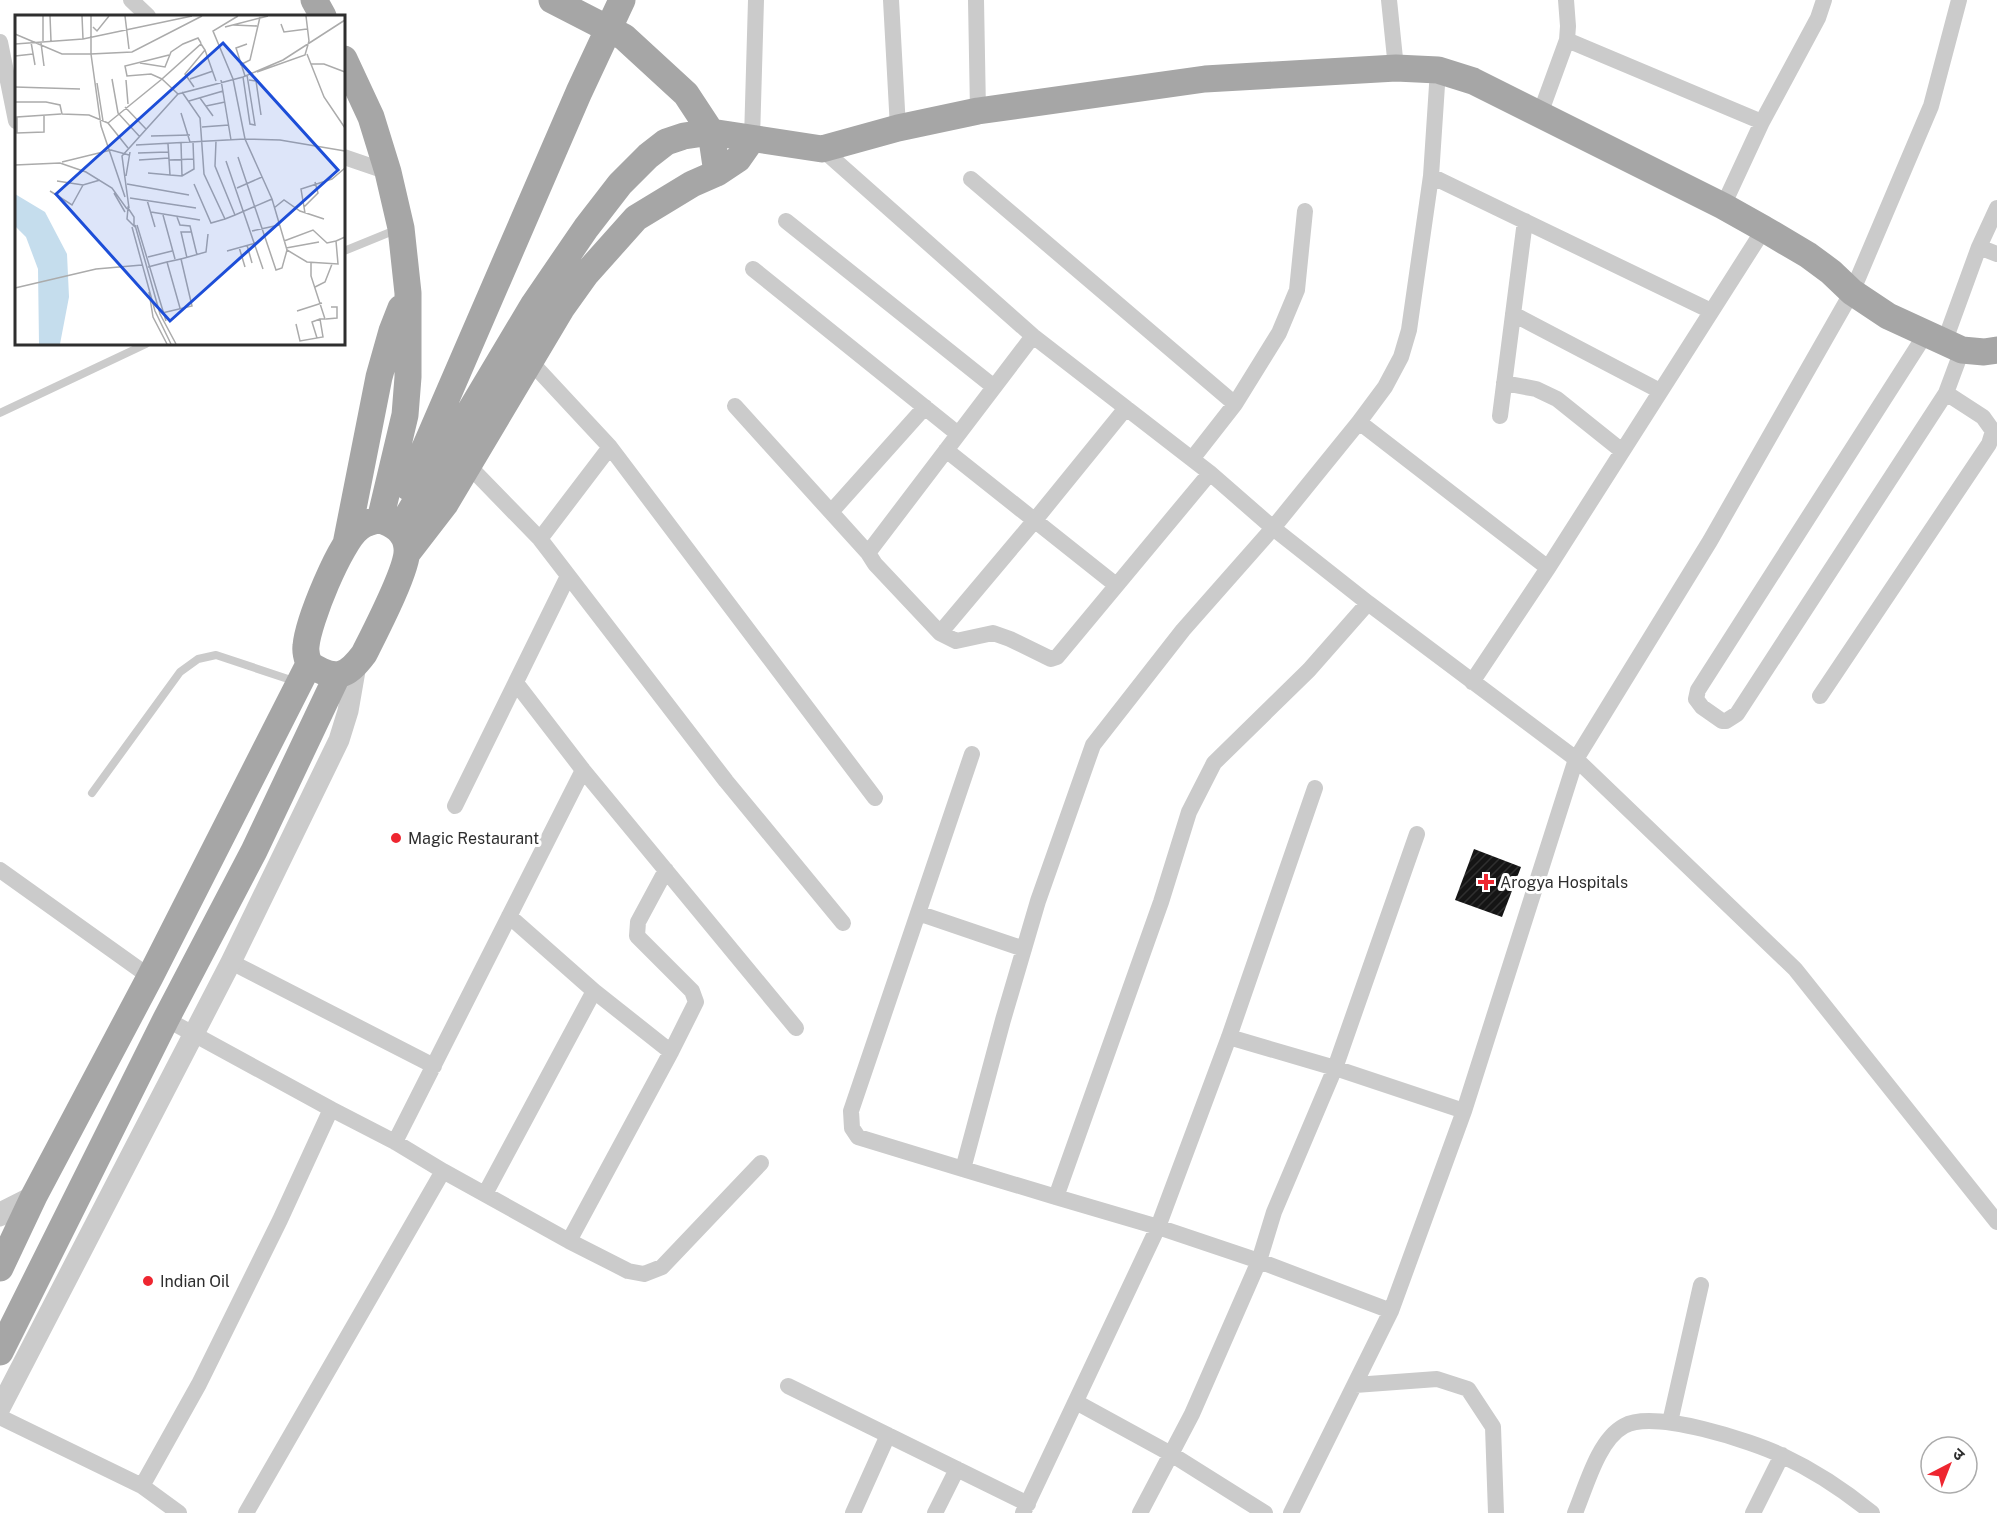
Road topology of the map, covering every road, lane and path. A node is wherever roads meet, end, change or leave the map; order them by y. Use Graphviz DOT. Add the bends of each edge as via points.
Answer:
graph roads {
  1 [pos="131,0"];
  2 [pos="314,0"];
  3 [pos="552,0"];
  4 [pos="622,0"];
  5 [pos="756,0"];
  6 [pos="891,0"];
  7 [pos="976,0"];
  8 [pos="1389,0"];
  9 [pos="1566,0"];
  10 [pos="1824,0"];
  11 [pos="1959,0"];
  12 [pos="147,15"];
  13 [pos="322,15"];
  14 [pos="1567,40"];
  15 [pos="0,42"];
  16 [pos="345,61"];
  17 [pos="1396,68"];
  18 [pos="1438,70"];
  19 [pos="978,111"];
  20 [pos="1540,114"];
  21 [pos="15,116"];
  22 [pos="1762,122"];
  23 [pos="898,128"];
  24 [pos="711,132"];
  25 [pos="752,139"];
  26 [pos="822,149"];
  27 [pos="345,157"];
  28 [pos="388,172"];
  29 [pos="717,173"];
  30 [pos="1431,176"];
  31 [pos="971,179"];
  32 [pos="1723,206"];
  33 [pos="1997,208"];
  34 [pos="1305,211"];
  35 [pos="786,221"];
  36 [pos="1525,221"];
  37 [pos="401,228"];
  38 [pos="1764,229"];
  39 [pos="1979,247"];
  40 [pos="345,251"];
  41 [pos="1997,254"];
  42 [pos="753,269"];
  43 [pos="1852,292"];
  44 [pos="408,293"];
  45 [pos="1711,311"];
  46 [pos="1513,314"];
  47 [pos="1033,336"];
  48 [pos="144,345"];
  49 [pos="1968,349"];
  50 [pos="530,361"];
  51 [pos="1504,383"];
  52 [pos="994,387"];
  53 [pos="1660,391"];
  54 [pos="1946,393"];
  55 [pos="1235,404"];
  56 [pos="735,406"];
  57 [pos="925,407"];
  58 [pos="1126,408"];
  59 [pos="0,413"];
  60 [pos="1500,416"];
  61 [pos="1359,422"];
  62 [pos="958,434"];
  63 [pos="610,447"];
  64 [pos="946,450"];
  65 [pos="1622,452"];
  66 [pos="1192,459"];
  67 [pos="468,465"];
  68 [pos="1209,473"];
  69 [pos="831,512"];
  70 [pos="1035,520"];
  71 [pos="1273,528"];
  72 [pos="395,531"];
  73 [pos="540,539"];
  74 [pos="346,544"];
  75 [pos="868,553"];
  76 [pos="1548,568"];
  77 [pos="568,576"];
  78 [pos="1116,585"];
  79 [pos="1368,603"];
  80 [pos="940,633"];
  81 [pos="346,670"];
  82 [pos="304,674"];
  83 [pos="516,682"];
  84 [pos="1472,682"];
  85 [pos="1820,696"];
  86 [pos="972,754"];
  87 [pos="1576,759"];
  88 [pos="583,770"];
  89 [pos="1316,788"];
  90 [pos="92,793"];
  91 [pos="875,798"];
  92 [pos="455,806"];
  93 [pos="1417,834"];
  94 [pos="0,870"];
  95 [pos="666,870"];
  96 [pos="918,912"];
  97 [pos="509,916"];
  98 [pos="843,923"];
  99 [pos="1024,949"];
  100 [pos="231,962"];
  101 [pos="150,977"];
  102 [pos="594,991"];
  103 [pos="166,1020"];
  104 [pos="796,1028"];
  105 [pos="193,1032"];
  106 [pos="1229,1037"];
  107 [pos="671,1052"];
  108 [pos="434,1066"];
  109 [pos="1335,1068"];
  110 [pos="331,1109"];
  111 [pos="1464,1111"];
  112 [pos="395,1142"];
  113 [pos="761,1163"];
  114 [pos="963,1169"];
  115 [pos="443,1171"];
  116 [pos="485,1194"];
  117 [pos="34,1196"];
  118 [pos="1056,1197"];
  119 [pos="0,1216"];
  120 [pos="1997,1222"];
  121 [pos="1158,1227"];
  122 [pos="569,1241"];
  123 [pos="1259,1261"];
  124 [pos="0,1268"];
  125 [pos="1701,1285"];
  126 [pos="1391,1311"];
  127 [pos="0,1352"];
  128 [pos="1355,1385"];
  129 [pos="788,1386"];
  130 [pos="1076,1402"];
  131 [pos="0,1408"];
  132 [pos="0,1417"];
  133 [pos="1670,1422"];
  134 [pos="888,1435"];
  135 [pos="1171,1454"];
  136 [pos="1782,1455"];
  137 [pos="957,1469"];
  138 [pos="142,1486"];
  139 [pos="1025,1508"];
  140 [pos="179,1513"];
  141 [pos="246,1513"];
  142 [pos="853,1513"];
  143 [pos="935,1513"];
  144 [pos="1140,1513"];
  145 [pos="1265,1513"];
  146 [pos="1292,1513"];
  147 [pos="1496,1513"];
  148 [pos="1575,1513"];
  149 [pos="1754,1513"];
  150 [pos="1872,1513"];
  1 -- 12 [label="street"];
  2 -- 13 [label="main road"];
  3 -- 24 [label="main road" via="624,37 686,94"];
  4 -- 72 [label="main road" via="579,92"];
  5 -- 25 [label="street"];
  6 -- 23 [label="street"];
  7 -- 19 [label="street"];
  8 -- 17 [label="street"];
  9 -- 14 [label="street"];
  10 -- 22 [label="street"];
  11 -- 43 [label="street" via="1931,106"];
  14 -- 20 [label="street"];
  14 -- 22 [label="street"];
  15 -- 21 [label="street"];
  16 -- 28 [label="main road" via="371,117"];
  17 -- 18 [label="main road"];
  17 -- 19 [label="main road" via="1204,79"];
  18 -- 20 [label="main road" via="1473,81"];
  18 -- 30 [label="street"];
  19 -- 23 [label="main road"];
  20 -- 32 [label="main road"];
  22 -- 32 [label="street"];
  23 -- 26 [label="main road"];
  24 -- 25 [label="main road"];
  24 -- 29 [label="main road"];
  24 -- 72 [label="main road" via="666,142 606,201 534,304"];
  25 -- 26 [label="main road"];
  25 -- 29 [label="main road" via="738,159"];
  26 -- 47 [label="street"];
  27 -- 28 [label="street"];
  28 -- 37 [label="main road"];
  29 -- 50 [label="main road" via="636,218 586,274"];
  30 -- 36 [label="street"];
  30 -- 61 [label="street" via="1401,357"];
  31 -- 55 [label="street"];
  32 -- 38 [label="main road"];
  33 -- 39 [label="street"];
  34 -- 55 [label="street" via="1297,290 1279,333"];
  35 -- 52 [label="street"];
  36 -- 45 [label="street"];
  36 -- 46 [label="street"];
  37 -- 40 [label="lane"];
  37 -- 44 [label="main road"];
  38 -- 43 [label="main road" via="1808,255"];
  38 -- 45 [label="street"];
  39 -- 41 [label="street"];
  39 -- 49 [label="street"];
  42 -- 57 [label="street"];
  43 -- 49 [label="main road" via="1888,316"];
  43 -- 87 [label="street" via="1710,541"];
  44 -- 72 [label="main road" via="408,377"];
  44 -- 74 [label="main road" via="379,377"];
  45 -- 53 [label="street"];
  46 -- 51 [label="street"];
  46 -- 53 [label="street"];
  47 -- 52 [label="street"];
  47 -- 58 [label="street"];
  48 -- 59 [label="lane"];
  49 -- 54 [label="street"];
  49 -- 54 [label="street" via="1698,690 1696,699 1702,707 1722,721 1737,714"];
  50 -- 63 [label="street"];
  50 -- 67 [label="main road"];
  51 -- 60 [label="street"];
  51 -- 65 [label="street" via="1536,389 1557,399"];
  52 -- 62 [label="street"];
  53 -- 65 [label="street"];
  54 -- 85 [label="street" via="1983,417 1993,431 1989,444"];
  55 -- 66 [label="street"];
  56 -- 69 [label="street"];
  57 -- 62 [label="street"];
  57 -- 69 [label="street"];
  58 -- 66 [label="street"];
  58 -- 70 [label="street"];
  61 -- 71 [label="street"];
  61 -- 76 [label="street"];
  62 -- 64 [label="street"];
  63 -- 73 [label="street"];
  63 -- 91 [label="street"];
  64 -- 70 [label="street"];
  64 -- 75 [label="street"];
  65 -- 76 [label="street"];
  66 -- 68 [label="street"];
  67 -- 72 [label="main road" via="445,504"];
  67 -- 73 [label="street"];
  68 -- 71 [label="street"];
  68 -- 78 [label="street"];
  69 -- 75 [label="street"];
  70 -- 78 [label="street"];
  70 -- 80 [label="street"];
  71 -- 79 [label="street"];
  71 -- 99 [label="street" via="1183,630 1093,745"];
  72 -- 74 [label="main road" via="368,523 357,528"];
  72 -- 81 [label="main road" via="400,577 364,654"];
  73 -- 77 [label="street"];
  74 -- 82 [label="main road" via="309,629"];
  75 -- 80 [label="street"];
  76 -- 84 [label="street"];
  77 -- 83 [label="street"];
  77 -- 98 [label="street" via="726,781"];
  78 -- 80 [label="street" via="1052,659 993,633 956,641"];
  79 -- 84 [label="street"];
  79 -- 118 [label="street" via="1309,670 1214,763 1189,812"];
  81 -- 82 [label="main road"];
  81 -- 100 [label="street" via="348,711 339,740"];
  81 -- 103 [label="main road"];
  82 -- 90 [label="lane" via="216,655 198,659 180,672"];
  82 -- 101 [label="main road"];
  83 -- 88 [label="street"];
  83 -- 92 [label="street"];
  84 -- 87 [label="street"];
  86 -- 96 [label="street"];
  87 -- 111 [label="street"];
  87 -- 120 [label="street" via="1795,969"];
  88 -- 95 [label="street"];
  88 -- 97 [label="street"];
  89 -- 106 [label="street"];
  93 -- 109 [label="street"];
  94 -- 101 [label="street"];
  95 -- 104 [label="street"];
  95 -- 107 [label="street" via="638,922 637,936 696,997"];
  96 -- 99 [label="street"];
  96 -- 114 [label="street" via="851,1111 852,1128 858,1137"];
  97 -- 102 [label="street"];
  97 -- 108 [label="street"];
  99 -- 114 [label="street"];
  100 -- 105 [label="street"];
  100 -- 108 [label="street"];
  101 -- 117 [label="main road"];
  102 -- 107 [label="street"];
  102 -- 116 [label="street"];
  103 -- 105 [label="street"];
  103 -- 127 [label="main road"];
  105 -- 110 [label="street"];
  105 -- 131 [label="street"];
  106 -- 109 [label="street"];
  106 -- 121 [label="street"];
  107 -- 122 [label="street"];
  108 -- 112 [label="street"];
  109 -- 111 [label="street"];
  109 -- 123 [label="street" via="1274,1212"];
  110 -- 112 [label="street"];
  110 -- 138 [label="street" via="199,1384"];
  111 -- 126 [label="street"];
  112 -- 115 [label="street"];
  113 -- 122 [label="street" via="662,1268 645,1274 628,1271"];
  114 -- 118 [label="street"];
  115 -- 116 [label="street"];
  115 -- 141 [label="street"];
  116 -- 122 [label="street"];
  117 -- 119 [label="street"];
  117 -- 124 [label="main road"];
  118 -- 121 [label="street"];
  121 -- 123 [label="street"];
  121 -- 130 [label="street"];
  123 -- 126 [label="street"];
  123 -- 135 [label="street"];
  125 -- 133 [label="street"];
  126 -- 128 [label="street"];
  128 -- 146 [label="street"];
  128 -- 147 [label="street" via="1437,1379 1468,1389 1493,1427"];
  129 -- 134 [label="street"];
  130 -- 135 [label="street"];
  130 -- 139 [label="street"];
  132 -- 138 [label="street"];
  133 -- 136 [label="street" via="1716,1432"];
  133 -- 148 [label="street" via="1643,1420 1625,1425 1613,1434 1599,1455"];
  134 -- 137 [label="street"];
  134 -- 142 [label="street"];
  135 -- 144 [label="street"];
  135 -- 145 [label="street"];
  136 -- 149 [label="street"];
  136 -- 150 [label="street" via="1826,1479"];
  137 -- 139 [label="street"];
  137 -- 143 [label="street"];
  138 -- 140 [label="street"];
}
